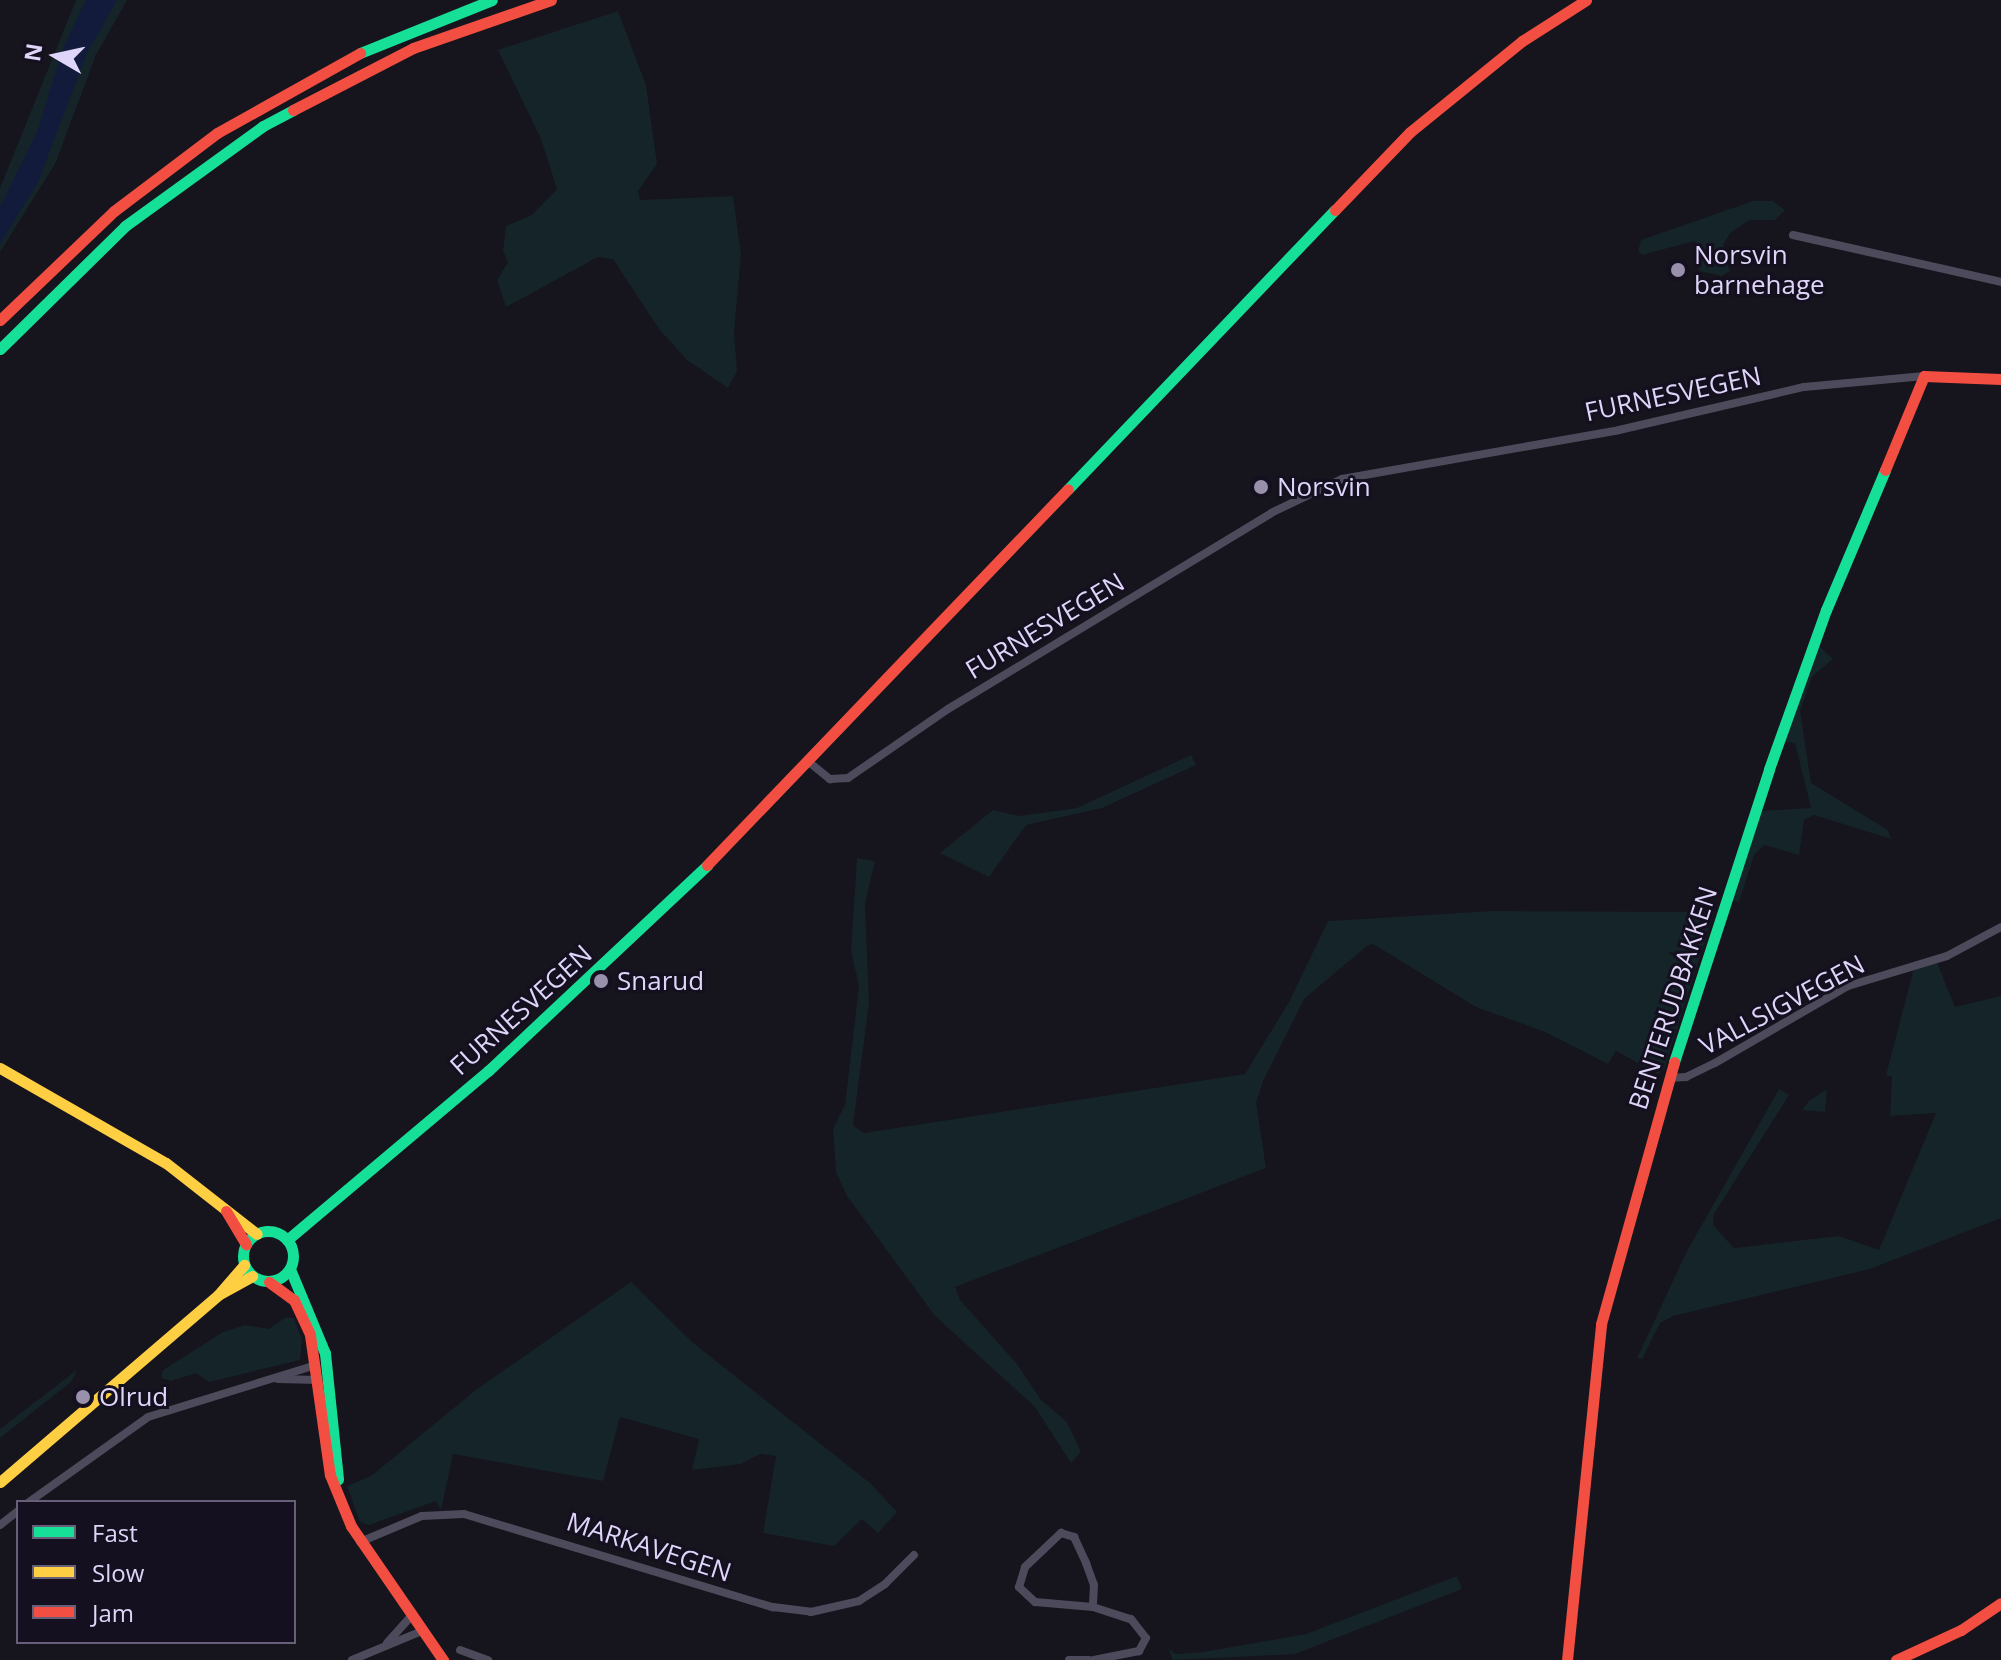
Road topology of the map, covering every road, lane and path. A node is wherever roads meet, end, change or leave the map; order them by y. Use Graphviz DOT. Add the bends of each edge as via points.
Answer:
graph roads {
  1 [pos="492,0"];
  2 [pos="551,0"];
  3 [pos="1584,1"];
  4 [pos="1793,235"];
  5 [pos="2001,282"];
  6 [pos="0,320"];
  7 [pos="0,349"];
  8 [pos="1924,376"];
  9 [pos="2001,379"];
  10 [pos="810,763"];
  11 [pos="2001,927"];
  12 [pos="0,1068"];
  13 [pos="1669,1078"];
  14 [pos="226,1210"];
  15 [pos="257,1234"];
  16 [pos="287,1240"];
  17 [pos="246,1244"];
  18 [pos="244,1265"];
  19 [pos="290,1269"];
  20 [pos="252,1276"];
  21 [pos="269,1282"];
  22 [pos="218,1295"];
  23 [pos="316,1365"];
  24 [pos="278,1379"];
  25 [pos="318,1380"];
  26 [pos="0,1482"];
  27 [pos="339,1494"];
  28 [pos="32,1500"];
  29 [pos="16,1513"];
  30 [pos="0,1525"];
  31 [pos="359,1542"];
  32 [pos="914,1555"];
  33 [pos="2001,1603"];
  34 [pos="1093,1607"];
  35 [pos="411,1616"];
  36 [pos="422,1631"];
  37 [pos="387,1644"];
  38 [pos="460,1650"];
  39 [pos="352,1660"];
  40 [pos="443,1660"];
  41 [pos="488,1660"];
  42 [pos="1069,1660"];
  43 [pos="1092,1660"];
  44 [pos="1567,1660"];
  45 [pos="1896,1660"];
  1 -- 6 [label="main road" via="364,51 217,133 114,211"];
  2 -- 7 [label="main road" via="413,48 263,126 125,226"];
  3 -- 10 [label="main road" via="1465,84 1342,199"];
  4 -- 5 [label="street"];
  8 -- 9 [label="main road, FURNESVEGEN"];
  8 -- 10 [label="street, FURNESVEGEN" via="1804,387 1619,430 1342,479 1231,537 948,709 848,778 830,779"];
  8 -- 13 [label="main road, BENTERUDBAKKEN" via="1793,698"];
  10 -- 16 [label="main road, FURNESVEGEN" via="557,1008"];
  11 -- 13 [label="street, VALLSIGVEGEN" via="1947,956 1848,986 1715,1063 1686,1077"];
  12 -- 14 [label="main road" via="166,1163"];
  13 -- 44 [label="main road, BENTERUDBAKKEN" via="1596,1353"];
  14 -- 15 [label="main road"];
  14 -- 17 [label="main road"];
  15 -- 16 [label="main road" via="273,1232"];
  15 -- 17 [label="main road"];
  16 -- 19 [label="main road"];
  17 -- 18 [label="main road"];
  18 -- 20 [label="main road"];
  18 -- 22 [label="main road"];
  19 -- 21 [label="main road"];
  19 -- 27 [label="main road" via="325,1353"];
  20 -- 21 [label="main road"];
  20 -- 22 [label="main road"];
  21 -- 23 [label="main road" via="287,1292 300,1310"];
  22 -- 26 [label="main road"];
  23 -- 24 [label="street"];
  23 -- 25 [label="main road"];
  24 -- 25 [label="street"];
  24 -- 28 [label="street" via="200,1397 148,1417"];
  25 -- 27 [label="main road" via="324,1445"];
  27 -- 31 [label="main road"];
  29 -- 30 [label="street"];
  31 -- 32 [label="street, MARKAVEGEN" via="408,1520 464,1514 773,1607 811,1612 873,1593"];
  31 -- 35 [label="main road"];
  33 -- 45 [label="main road" via="1961,1630"];
  34 -- 34 [label="street" via="1035,1602 1019,1587 1025,1567 1055,1535 1074,1537 1094,1585"];
  34 -- 43 [label="street" via="1131,1619 1146,1638 1139,1651"];
  35 -- 36 [label="main road"];
  35 -- 37 [label="street"];
  36 -- 37 [label="street"];
  36 -- 40 [label="main road"];
  37 -- 39 [label="street"];
  38 -- 41 [label="street"];
  42 -- 43 [label="street"];
}
